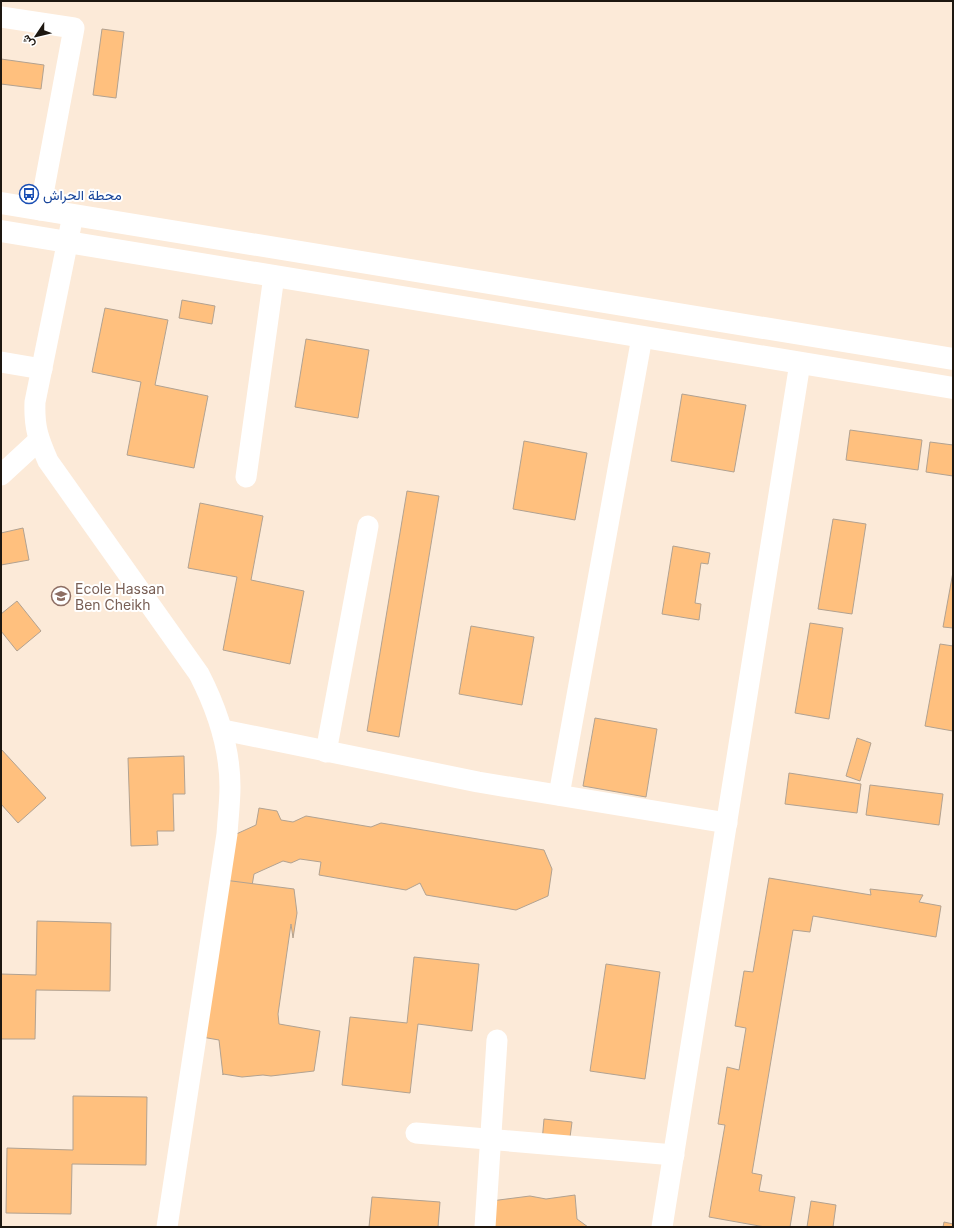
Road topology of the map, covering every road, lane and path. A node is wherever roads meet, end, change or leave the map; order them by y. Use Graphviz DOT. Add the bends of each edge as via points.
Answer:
graph roads {
  1 [pos="1,17"];
  2 [pos="1,204"];
  3 [pos="40,210"];
  4 [pos="73,216"];
  5 [pos="1,231"];
  6 [pos="67,242"];
  7 [pos="274,276"];
  8 [pos="642,337"];
  9 [pos="953,359"];
  10 [pos="1,362"];
  11 [pos="800,363"];
  12 [pos="42,369"];
  13 [pos="953,388"];
  14 [pos="39,440"];
  15 [pos="1,475"];
  16 [pos="246,477"];
  17 [pos="368,526"];
  18 [pos="222,730"];
  19 [pos="326,752"];
  20 [pos="559,795"];
  21 [pos="727,823"];
  22 [pos="497,1040"];
  23 [pos="416,1133"];
  24 [pos="491,1140"];
  25 [pos="674,1155"];
  26 [pos="167,1227"];
  27 [pos="485,1227"];
  28 [pos="662,1227"];
  1 -- 3 [label="street" via="74,28"];
  2 -- 3 [label="street"];
  3 -- 4 [label="street"];
  4 -- 6 [label="street"];
  4 -- 9 [label="street"];
  5 -- 6 [label="street"];
  6 -- 7 [label="street"];
  6 -- 12 [label="street"];
  7 -- 8 [label="street"];
  7 -- 16 [label="street"];
  8 -- 11 [label="street"];
  8 -- 20 [label="street"];
  10 -- 12 [label="street"];
  11 -- 13 [label="street"];
  11 -- 21 [label="street"];
  12 -- 14 [label="street" via="34,422"];
  14 -- 15 [label="street"];
  14 -- 18 [label="street" via="48,461 199,674 212,699"];
  17 -- 19 [label="street"];
  18 -- 19 [label="street"];
  18 -- 26 [label="street" via="230,787 227,834"];
  19 -- 20 [label="street"];
  20 -- 21 [label="street"];
  21 -- 25 [label="street"];
  22 -- 24 [label="street"];
  23 -- 24 [label="street"];
  24 -- 25 [label="street"];
  24 -- 27 [label="street"];
  25 -- 28 [label="street"];
}
